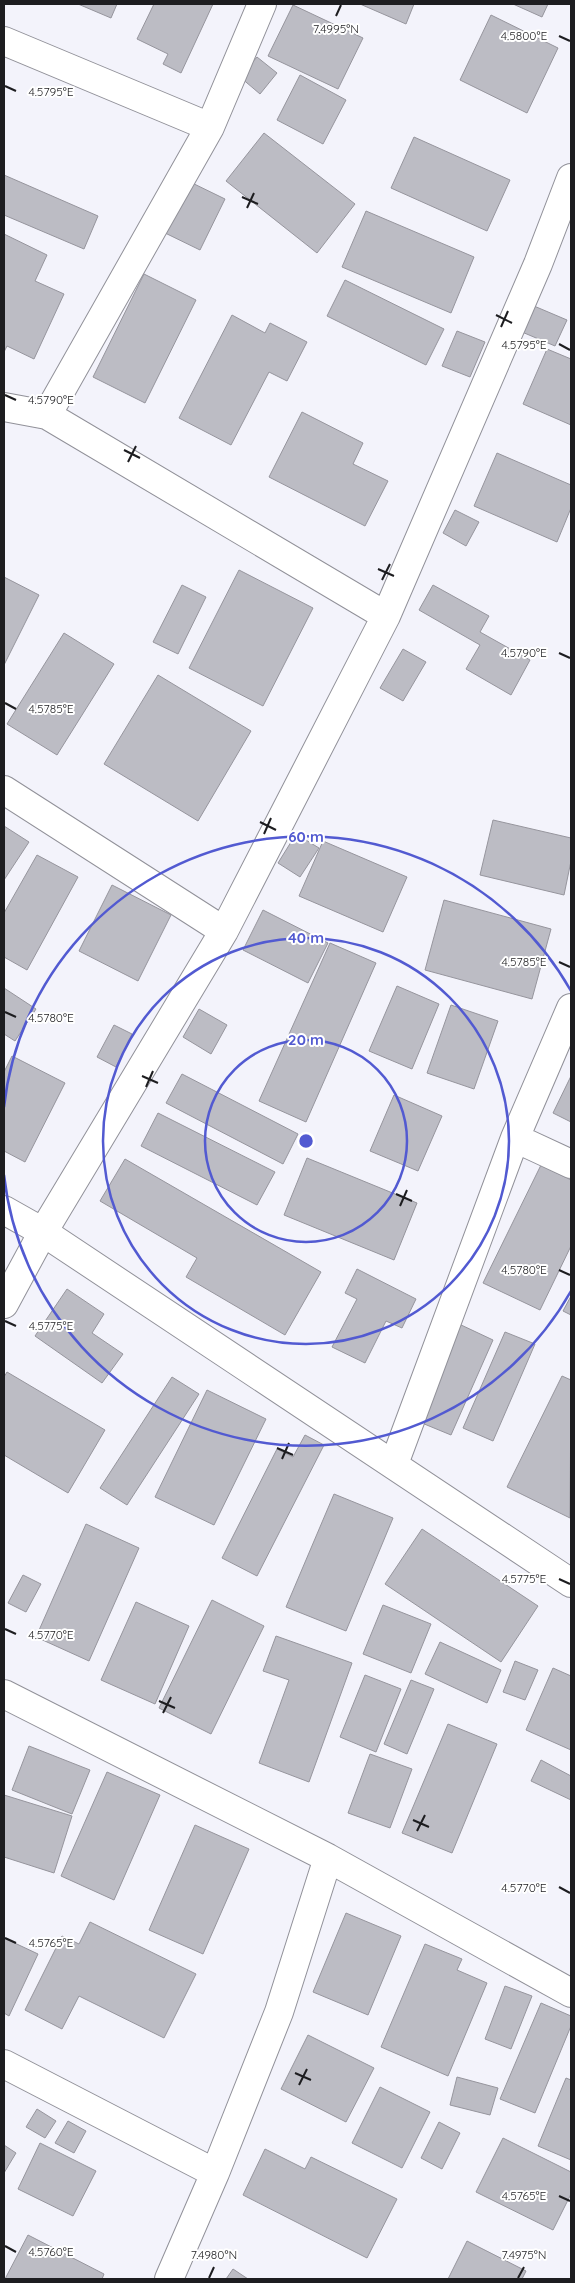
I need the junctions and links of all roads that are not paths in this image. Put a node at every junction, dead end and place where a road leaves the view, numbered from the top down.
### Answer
1 (262, 4) edge
2 (4, 41) edge
3 (210, 127) junction
4 (571, 178) edge
5 (4, 406) edge
6 (47, 415) junction
7 (386, 616) junction
8 (4, 790) edge
9 (224, 931) junction
10 (571, 1008) edge
11 (515, 1138) junction
12 (571, 1164) edge
13 (4, 1210) edge
14 (43, 1232) junction
15 (4, 1304) edge
16 (394, 1464) junction
17 (571, 1584) edge
18 (4, 1694) edge
19 (328, 1858) junction
20 (571, 1993) edge
21 (4, 2064) edge
22 (215, 2173) junction
23 (169, 2279) edge

1 - 3 street
2 - 3 street
3 - 6 street
4 - 7 street
5 - 6 street
6 - 7 street
7 - 9 street
8 - 9 street
9 - 14 street
10 - 11 street
11 - 12 street
11 - 16 street
13 - 14 street
14 - 15 street
14 - 16 street
16 - 17 street
18 - 19 street
19 - 20 street
19 - 22 street
21 - 22 street
22 - 23 street

